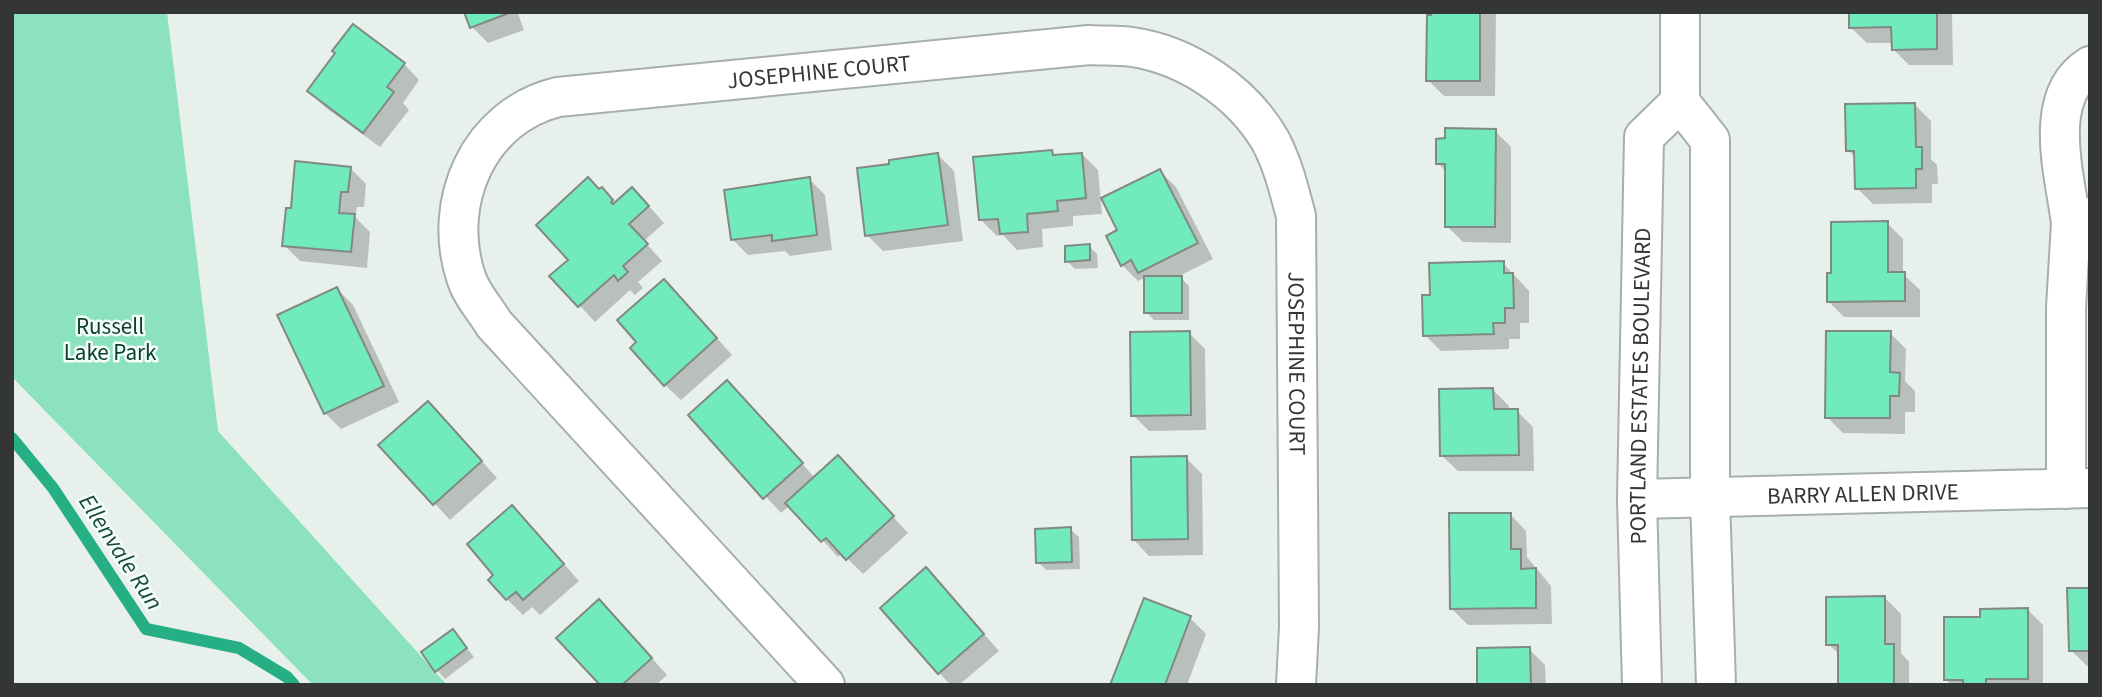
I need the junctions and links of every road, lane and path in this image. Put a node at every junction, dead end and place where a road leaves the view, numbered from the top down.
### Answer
1 (1680, 12) edge
2 (2090, 66) edge
3 (1680, 102) junction
4 (2080, 220) edge
5 (2078, 489) edge
6 (1710, 497) junction
7 (1637, 499) junction
8 (825, 685) edge
9 (1296, 685) edge
10 (1642, 685) edge
11 (1716, 685) edge

1 - 3 street
2 - 4 street
3 - 6 street
3 - 7 street, PORTLAND ESTATES BOULEVARD
4 - 5 street
5 - 6 street, BARRY ALLEN DRIVE
6 - 7 street, BARRY ALLEN DRIVE
6 - 11 street
7 - 10 street, PORTLAND ESTATES BOULEVARD
8 - 9 street, JOSEPHINE COURT

